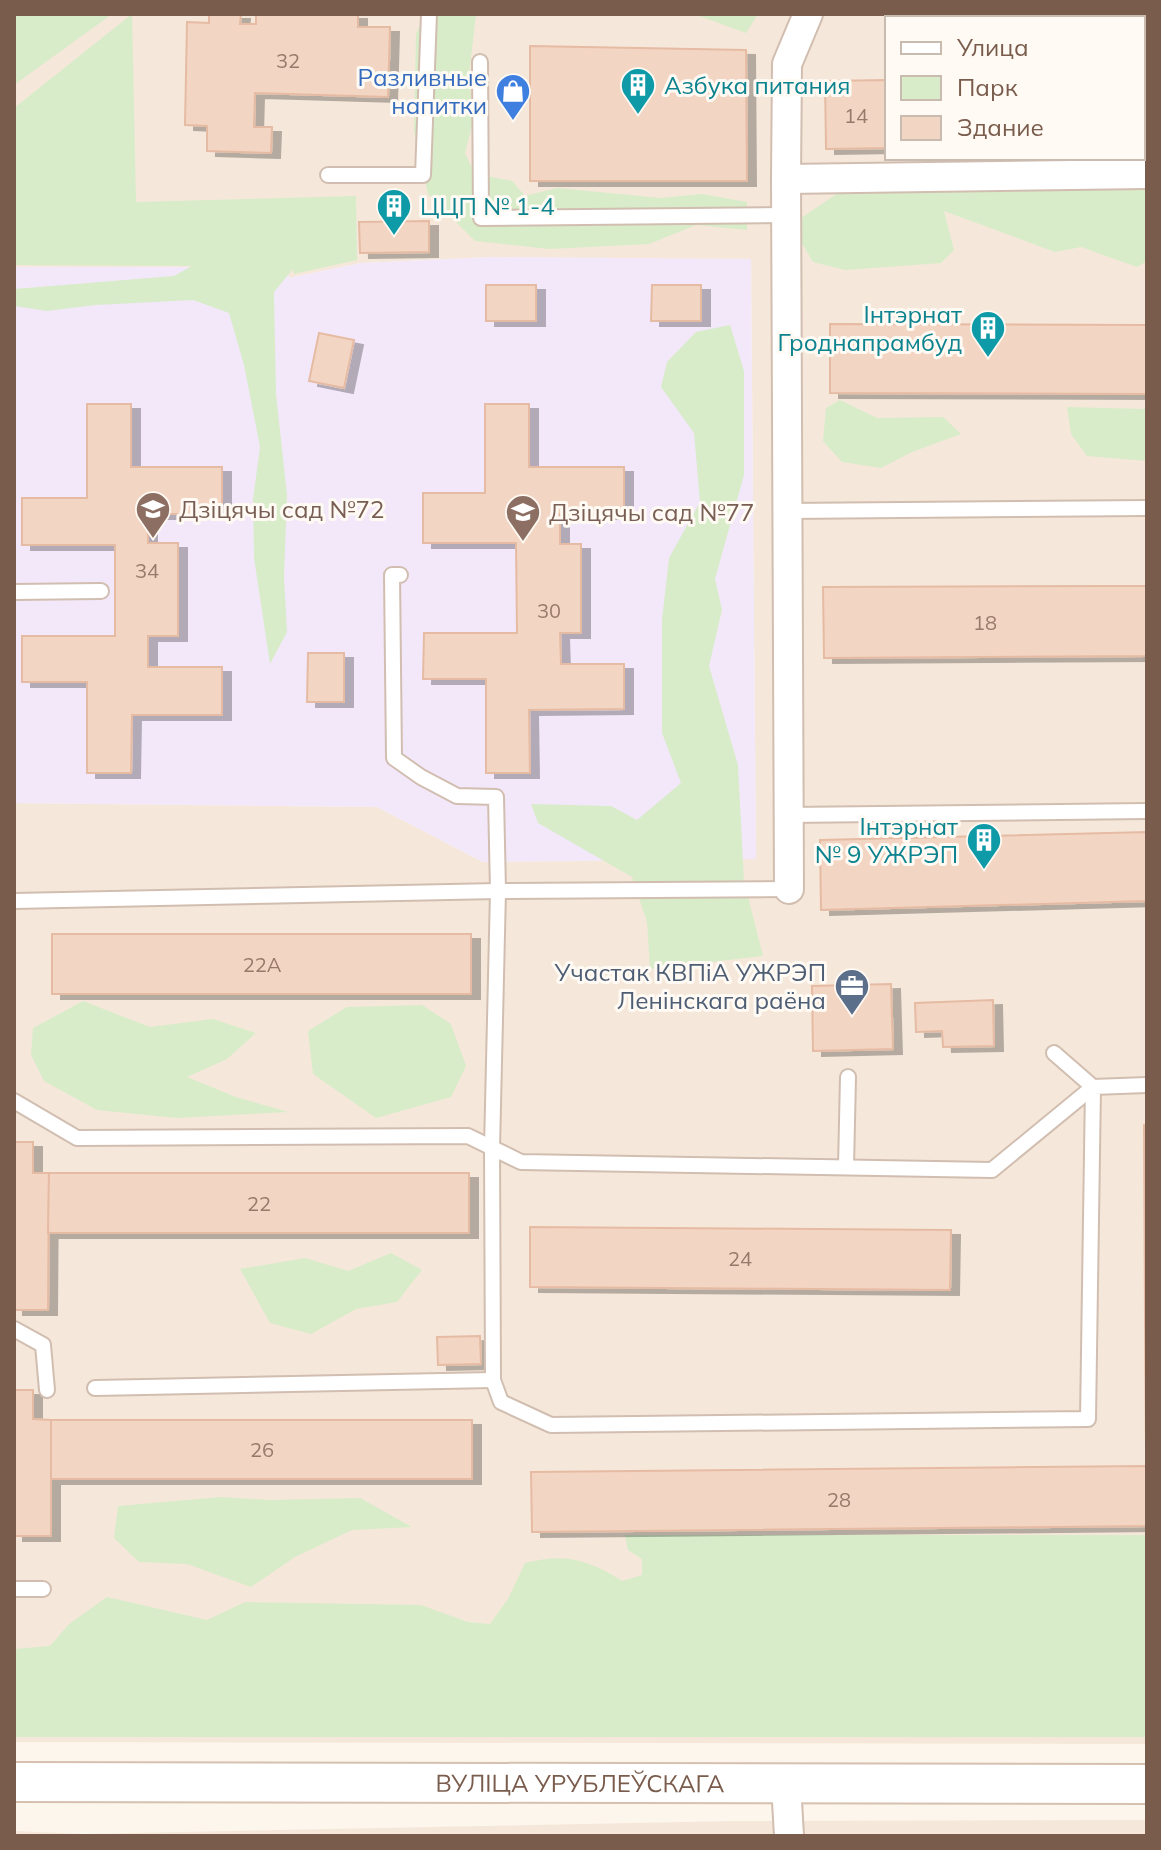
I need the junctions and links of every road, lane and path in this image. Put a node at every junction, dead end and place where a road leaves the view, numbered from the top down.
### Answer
1 (429, 14) edge
2 (808, 14) edge
3 (480, 62) dead end
4 (1147, 174) edge
5 (328, 175) dead end
6 (786, 179) junction
7 (786, 215) junction
8 (1147, 508) edge
9 (787, 511) junction
10 (400, 575) dead end
11 (101, 591) dead end
12 (14, 592) edge
13 (1147, 811) edge
14 (788, 815) junction
15 (789, 889) joint
16 (498, 891) junction
17 (14, 901) edge
18 (1054, 1053) dead end
19 (848, 1077) dead end
20 (1147, 1085) edge
21 (1093, 1087) junction
22 (14, 1101) edge
23 (492, 1148) junction
24 (846, 1167) junction
25 (14, 1329) edge
26 (493, 1380) junction
27 (95, 1388) dead end
28 (47, 1390) dead end
29 (14, 1589) edge
30 (43, 1589) dead end
31 (14, 1782) edge
32 (786, 1784) junction
33 (1147, 1784) edge
34 (789, 1836) edge

1 - 5 lane
2 - 6 street
3 - 7 lane
4 - 6 street
6 - 7 street
7 - 9 street
8 - 9 lane
9 - 14 street
10 - 16 lane
11 - 12 lane
13 - 14 lane
14 - 15 street
15 - 16 lane
16 - 17 lane
16 - 23 lane
18 - 21 lane
19 - 24 lane
20 - 21 lane
21 - 24 lane
21 - 26 lane
22 - 23 lane
23 - 24 lane
23 - 26 lane
25 - 28 lane
26 - 27 lane
29 - 30 lane
31 - 32 street, ВУЛІЦА УРУБЛЕЎСКАГА
32 - 33 street, ВУЛІЦА УРУБЛЕЎСКАГА
32 - 34 street

